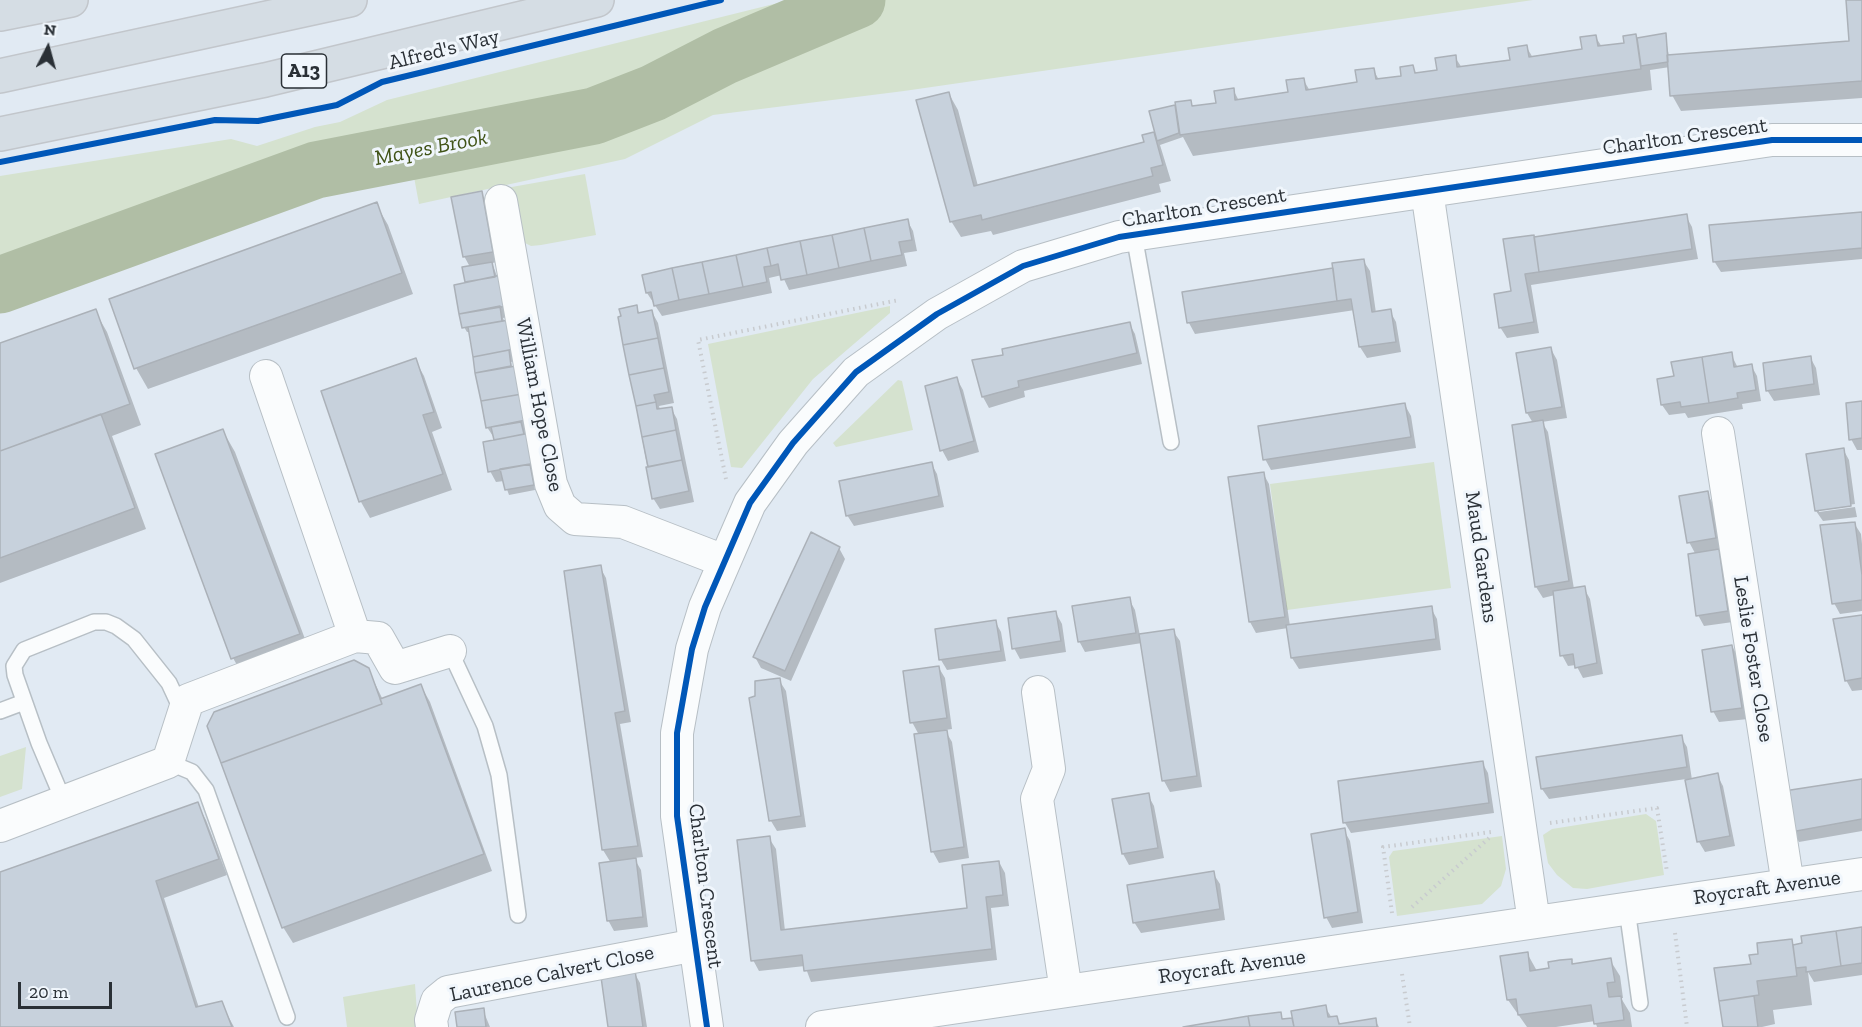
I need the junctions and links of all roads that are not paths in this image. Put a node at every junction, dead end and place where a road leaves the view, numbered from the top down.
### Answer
1 (71, 0) edge
2 (350, 0) edge
3 (597, 0) edge
4 (0, 14) edge
5 (0, 76) edge
6 (0, 134) edge
7 (1862, 140) edge
8 (1427, 191) junction
9 (501, 201) dead end
10 (1134, 235) junction
11 (266, 376) dead end
12 (1718, 433) dead end
13 (1171, 442) dead end
14 (724, 561) junction
15 (356, 636) junction
16 (450, 651) joint
17 (1038, 692) dead end
18 (24, 702) junction
19 (0, 711) edge
20 (183, 716) junction
21 (168, 762) junction
22 (64, 802) junction
23 (0, 826) edge
24 (1862, 874) edge
25 (1788, 885) junction
26 (1627, 909) junction
27 (518, 915) dead end
28 (1534, 922) junction
29 (696, 945) junction
30 (1066, 991) junction
31 (1640, 1003) dead end
32 (287, 1017) dead end
33 (432, 1027) edge
34 (707, 1027) edge
35 (822, 1027) edge

1 - 4 highway
2 - 5 highway
3 - 6 highway, A13
7 - 8 street, Charlton Crescent
8 - 10 street, Charlton Crescent
8 - 28 street, Maud Gardens
9 - 14 street, William Hope Close
10 - 13 lane
10 - 14 street, Charlton Crescent
11 - 15 street
12 - 25 street, Leslie Foster Close
14 - 29 street, Charlton Crescent
15 - 16 street
15 - 20 street
16 - 27 lane
17 - 30 street
18 - 19 lane
18 - 20 lane
18 - 22 lane
20 - 21 street
21 - 22 street
21 - 32 lane
22 - 23 street
24 - 25 street, Roycraft Avenue
25 - 26 street, Roycraft Avenue
26 - 28 street, Roycraft Avenue
26 - 31 lane
28 - 30 street, Roycraft Avenue
29 - 33 street, Laurence Calvert Close
29 - 34 street, Charlton Crescent
30 - 35 street, Roycraft Avenue

